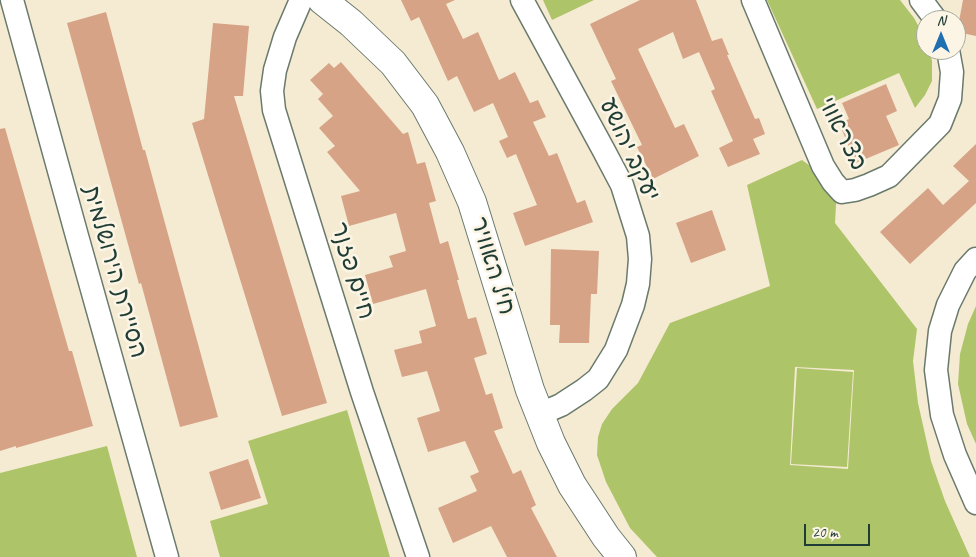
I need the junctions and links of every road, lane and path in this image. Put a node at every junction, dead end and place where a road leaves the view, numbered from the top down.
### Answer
1 (12, 0) edge
2 (301, 0) edge
3 (322, 0) edge
4 (522, 0) edge
5 (753, 0) edge
6 (950, 60) edge
7 (976, 259) edge
8 (540, 414) junction
9 (976, 503) edge
10 (167, 557) edge
11 (418, 557) edge
12 (622, 557) edge

1 - 10 street, הסיירת הירושלמית
2 - 11 street, חיים פזנר
3 - 8 street, חיל האוויר
4 - 8 street, יעקב יהושע
5 - 6 street, בצראווי
7 - 9 street
8 - 12 street, חיל האוויר

